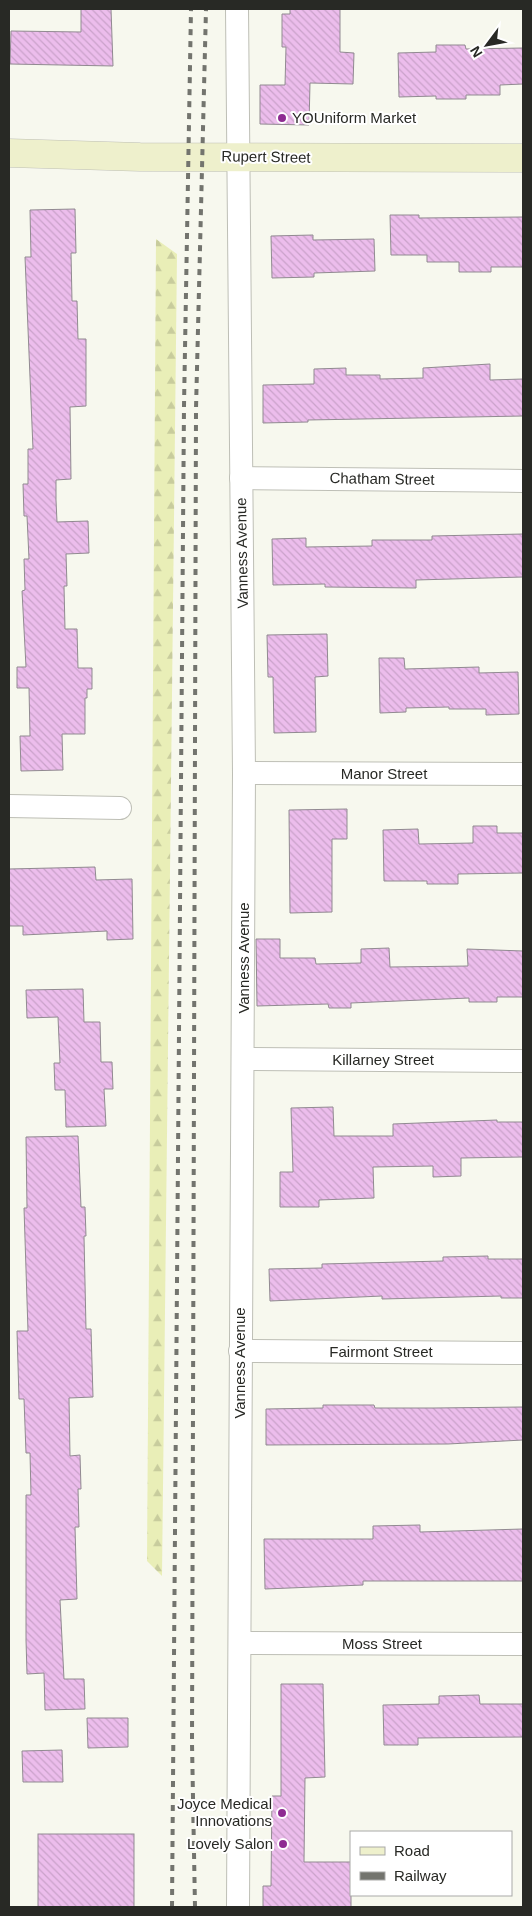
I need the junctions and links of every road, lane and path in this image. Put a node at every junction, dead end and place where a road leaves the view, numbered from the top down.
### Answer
1 (237, 9) edge
2 (9, 153) edge
3 (238, 156) junction
4 (523, 158) edge
5 (241, 478) junction
6 (523, 481) edge
7 (244, 773) junction
8 (523, 774) edge
9 (9, 806) edge
10 (120, 808) dead end
11 (243, 1060) junction
12 (523, 1060) edge
13 (240, 1351) junction
14 (523, 1352) edge
15 (240, 1643) junction
16 (523, 1644) edge
17 (238, 1907) edge

1 - 3 street, Vanness Avenue
2 - 3 street, Rupert Street
3 - 4 street, Rupert Street
3 - 5 street, Vanness Avenue
5 - 6 street, Chatham Street
5 - 7 street, Vanness Avenue
7 - 8 street, Manor Street
7 - 11 street, Vanness Avenue
9 - 10 street
11 - 12 street, Killarney Street
11 - 13 street, Vanness Avenue
13 - 14 street, Fairmont Street
13 - 15 street, Vanness Avenue
15 - 16 street, Moss Street
15 - 17 street, Vanness Avenue

